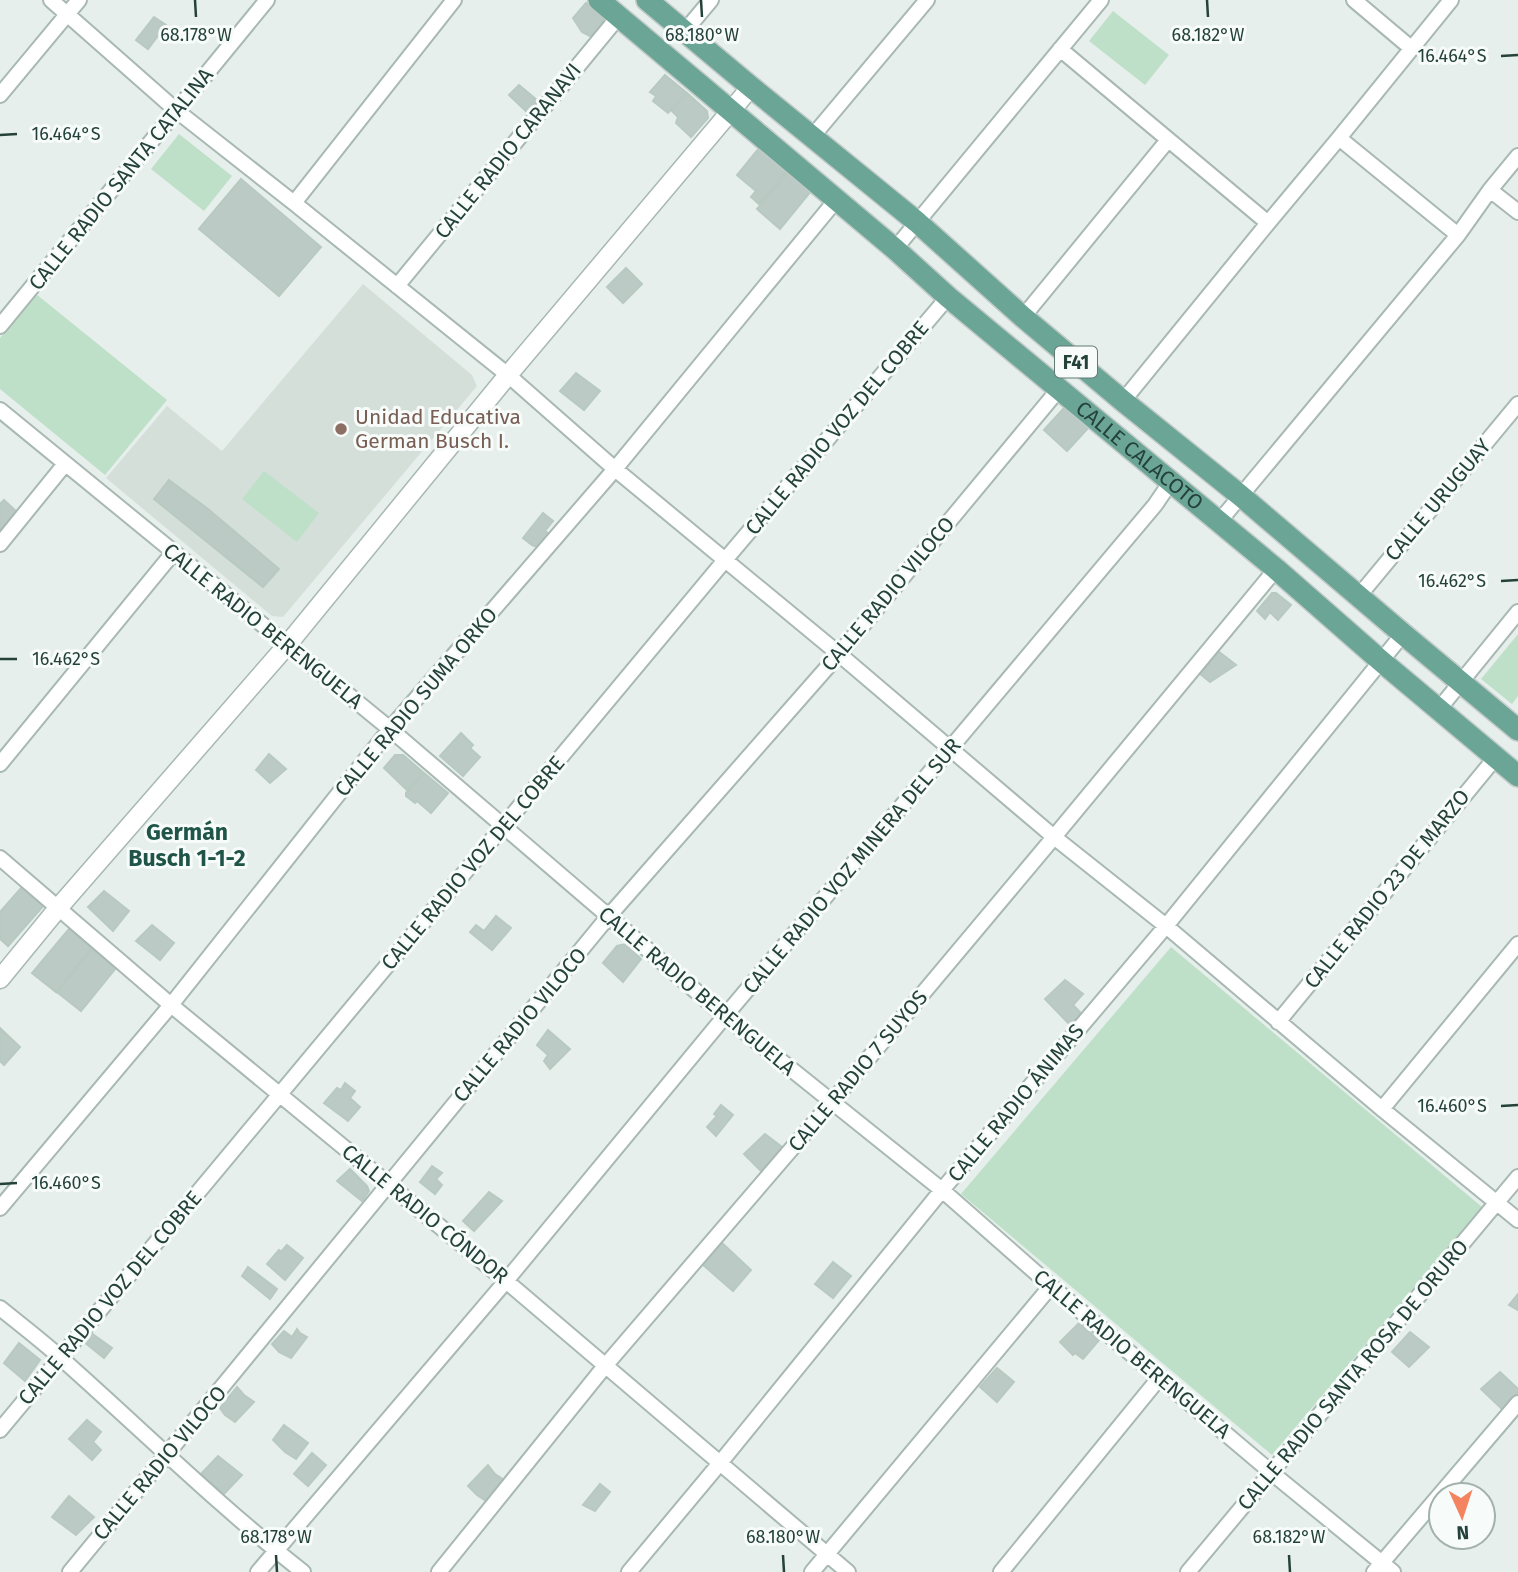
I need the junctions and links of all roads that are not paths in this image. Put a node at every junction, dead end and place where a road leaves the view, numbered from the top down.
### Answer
1 (51, 0) edge
2 (79, 0) edge
3 (267, 0) edge
4 (454, 0) edge
5 (599, 0) edge
6 (647, 0) edge
7 (711, 0) edge
8 (926, 0) edge
9 (1101, 0) edge
10 (1354, 0) edge
11 (1451, 0) edge
12 (67, 14) junction
13 (619, 16) junction
14 (685, 32) junction
15 (1060, 48) junction
16 (1411, 48) junction
17 (751, 87) junction
18 (0, 94) edge
19 (730, 110) junction
20 (177, 111) junction
21 (812, 137) junction
22 (1339, 138) junction
23 (1168, 140) junction
24 (1518, 156) edge
25 (1490, 190) junction
26 (836, 200) junction
27 (294, 203) junction
28 (1518, 212) edge
29 (917, 222) junction
30 (1268, 223) junction
31 (1458, 235) junction
32 (895, 249) junction
33 (397, 286) junction
34 (948, 297) junction
35 (1023, 317) junction
36 (0, 326) edge
37 (508, 376) junction
38 (1059, 389) junction
39 (1123, 401) junction
40 (1518, 404) edge
41 (0, 410) edge
42 (65, 464) junction
43 (615, 469) junction
44 (1170, 483) junction
45 (1241, 496) junction
46 (1218, 523) junction
47 (0, 544) edge
48 (173, 553) junction
49 (725, 560) junction
50 (1276, 569) junction
51 (1358, 597) junction
52 (1518, 612) edge
53 (1403, 635) junction
54 (288, 644) junction
55 (839, 654) junction
56 (1381, 661) junction
57 (1461, 682) junction
58 (1439, 709) junction
59 (390, 729) junction
60 (1518, 730) edge
61 (949, 748) junction
62 (1496, 757) junction
63 (0, 764) edge
64 (1518, 776) edge
65 (503, 828) junction
66 (1054, 837) junction
67 (0, 858) edge
68 (59, 907) junction
69 (608, 918) junction
70 (1166, 926) junction
71 (1518, 944) edge
72 (0, 979) edge
73 (170, 1005) junction
74 (725, 1016) junction
75 (1278, 1022) junction
76 (279, 1094) junction
77 (831, 1103) junction
78 (1382, 1109) junction
79 (1518, 1177) edge
80 (388, 1184) junction
81 (942, 1190) junction
82 (1497, 1202) junction
83 (0, 1208) edge
84 (1518, 1220) edge
85 (506, 1281) junction
86 (1051, 1286) junction
87 (0, 1308) edge
88 (60, 1358) junction
89 (605, 1366) junction
90 (1160, 1377) junction
91 (1518, 1403) edge
92 (0, 1430) edge
93 (167, 1455) junction
94 (720, 1463) junction
95 (1272, 1473) junction
96 (276, 1551) junction
97 (827, 1554) junction
98 (1383, 1569) edge
99 (70, 1572) edge
100 (258, 1572) edge
101 (303, 1572) edge
102 (439, 1572) edge
103 (629, 1572) edge
104 (812, 1572) edge
105 (848, 1572) edge
106 (1002, 1572) edge
107 (1188, 1572) edge

1 - 12 street
2 - 12 street
3 - 20 street, CALLE RADIO SANTA CATALINA
4 - 27 street
5 - 13 main road, CALLE CALACOTO / F41
6 - 14 main road, CALLE CALACOTO / F41
7 - 14 street
8 - 21 street
9 - 15 street
10 - 16 street
11 - 16 street
12 - 18 street
12 - 20 street
13 - 19 main road, CALLE CALACOTO / F41
13 - 33 street, CALLE RADIO CARANAVI
14 - 17 main road, CALLE CALACOTO / F41
15 - 23 street
15 - 29 street
16 - 22 street
17 - 19 street
17 - 21 main road, CALLE CALACOTO / F41
19 - 26 main road, CALLE CALACOTO / F41
19 - 37 street
20 - 27 street
20 - 36 street, CALLE RADIO SANTA CATALINA
21 - 29 main road, CALLE CALACOTO / F41
22 - 30 street
22 - 31 street
23 - 30 street
23 - 35 street
24 - 25 street
25 - 28 street
25 - 31 street
26 - 32 main road, CALLE CALACOTO / F41
26 - 43 street, CALLE RADIO SUMA ORKO
27 - 33 street
29 - 32 street
29 - 35 main road, CALLE CALACOTO / F41
30 - 39 street
31 - 45 street
32 - 34 main road, CALLE CALACOTO / F41
33 - 37 street
34 - 38 main road, CALLE CALACOTO / F41
34 - 49 street, CALLE RADIO VOZ DEL COBRE
35 - 39 main road, CALLE CALACOTO / F41
37 - 43 street
37 - 54 street
38 - 44 main road, CALLE CALACOTO / F41
38 - 55 street, CALLE RADIO VILOCO
39 - 45 main road, CALLE CALACOTO / F41
40 - 51 street, CALLE URUGUAY
41 - 42 street, CALLE RADIO BERENGUELA
42 - 47 street
42 - 48 street, CALLE RADIO BERENGUELA
43 - 49 street
43 - 59 street, CALLE RADIO SUMA ORKO
44 - 46 main road, CALLE CALACOTO / F41
44 - 61 street, CALLE RADIO VOZ MINERA DEL SUR
45 - 46 street
45 - 51 main road, CALLE CALACOTO / F41
46 - 50 main road, CALLE CALACOTO / F41
48 - 54 street, CALLE RADIO BERENGUELA
48 - 63 street
49 - 55 street
49 - 65 street, CALLE RADIO VOZ DEL COBRE
50 - 56 main road, CALLE CALACOTO / F41
50 - 66 street, CALLE RADIO 7 SUYOS
51 - 53 main road, CALLE CALACOTO / F41
52 - 57 street
53 - 56 street, CALLE RADIO ÁNIMAS
53 - 57 main road, CALLE CALACOTO / F41
54 - 59 street, CALLE RADIO BERENGUELA
54 - 68 street
55 - 61 street
55 - 69 street, CALLE RADIO VILOCO
56 - 58 main road, CALLE CALACOTO / F41
56 - 70 street, CALLE RADIO ÁNIMAS
57 - 58 street
57 - 60 main road, CALLE CALACOTO / F41
58 - 62 main road, CALLE CALACOTO / F41
59 - 65 street, CALLE RADIO BERENGUELA
59 - 73 street, CALLE RADIO SUMA ORKO
61 - 66 street
61 - 74 street, CALLE RADIO VOZ MINERA DEL SUR
62 - 64 main road, CALLE CALACOTO / F41
62 - 75 street, CALLE RADIO 23 DE MARZO
65 - 69 street, CALLE RADIO BERENGUELA
65 - 76 street, CALLE RADIO VOZ DEL COBRE
66 - 70 street
66 - 77 street, CALLE RADIO 7 SUYOS
67 - 68 street, CALLE RADIO CÓNDOR
68 - 72 street
68 - 73 street, CALLE RADIO CÓNDOR
69 - 74 street, CALLE RADIO BERENGUELA
69 - 80 street, CALLE RADIO VILOCO
70 - 75 street
70 - 81 street, CALLE RADIO ÁNIMAS
71 - 78 street
73 - 76 street, CALLE RADIO CÓNDOR
73 - 83 street, CALLE RADIO SUMA ORKO
74 - 77 street, CALLE RADIO BERENGUELA
74 - 85 street, CALLE RADIO VOZ MINERA DEL SUR
75 - 78 street
76 - 80 street, CALLE RADIO CÓNDOR
76 - 88 street, CALLE RADIO VOZ DEL COBRE
77 - 81 street, CALLE RADIO BERENGUELA
77 - 89 street, CALLE RADIO 7 SUYOS
78 - 82 street
79 - 82 street, CALLE RADIO SANTA ROSA DE ORURO
80 - 85 street, CALLE RADIO CÓNDOR
80 - 93 street, CALLE RADIO VILOCO
81 - 86 street, CALLE RADIO BERENGUELA
81 - 94 street, CALLE RADIO ÁNIMAS
82 - 84 street
82 - 95 street, CALLE RADIO SANTA ROSA DE ORURO
85 - 89 street, CALLE RADIO CÓNDOR
85 - 96 street, CALLE RADIO VOZ MINERA DEL SUR
86 - 90 street, CALLE RADIO BERENGUELA
86 - 97 street
87 - 88 street
88 - 92 street, CALLE RADIO VOZ DEL COBRE
88 - 93 street
89 - 94 street, CALLE RADIO CÓNDOR
89 - 102 street, CALLE RADIO 7 SUYOS
90 - 95 street, CALLE RADIO BERENGUELA
90 - 106 street
91 - 98 street
93 - 96 street
93 - 99 street, CALLE RADIO VILOCO
94 - 97 street, CALLE RADIO CÓNDOR
94 - 103 street, CALLE RADIO ÁNIMAS
95 - 98 street, CALLE RADIO BERENGUELA
95 - 107 street, CALLE RADIO SANTA ROSA DE ORURO
96 - 100 street, CALLE RADIO VOZ MINERA DEL SUR
96 - 101 street
97 - 104 street
97 - 105 street, CALLE RADIO CÓNDOR

